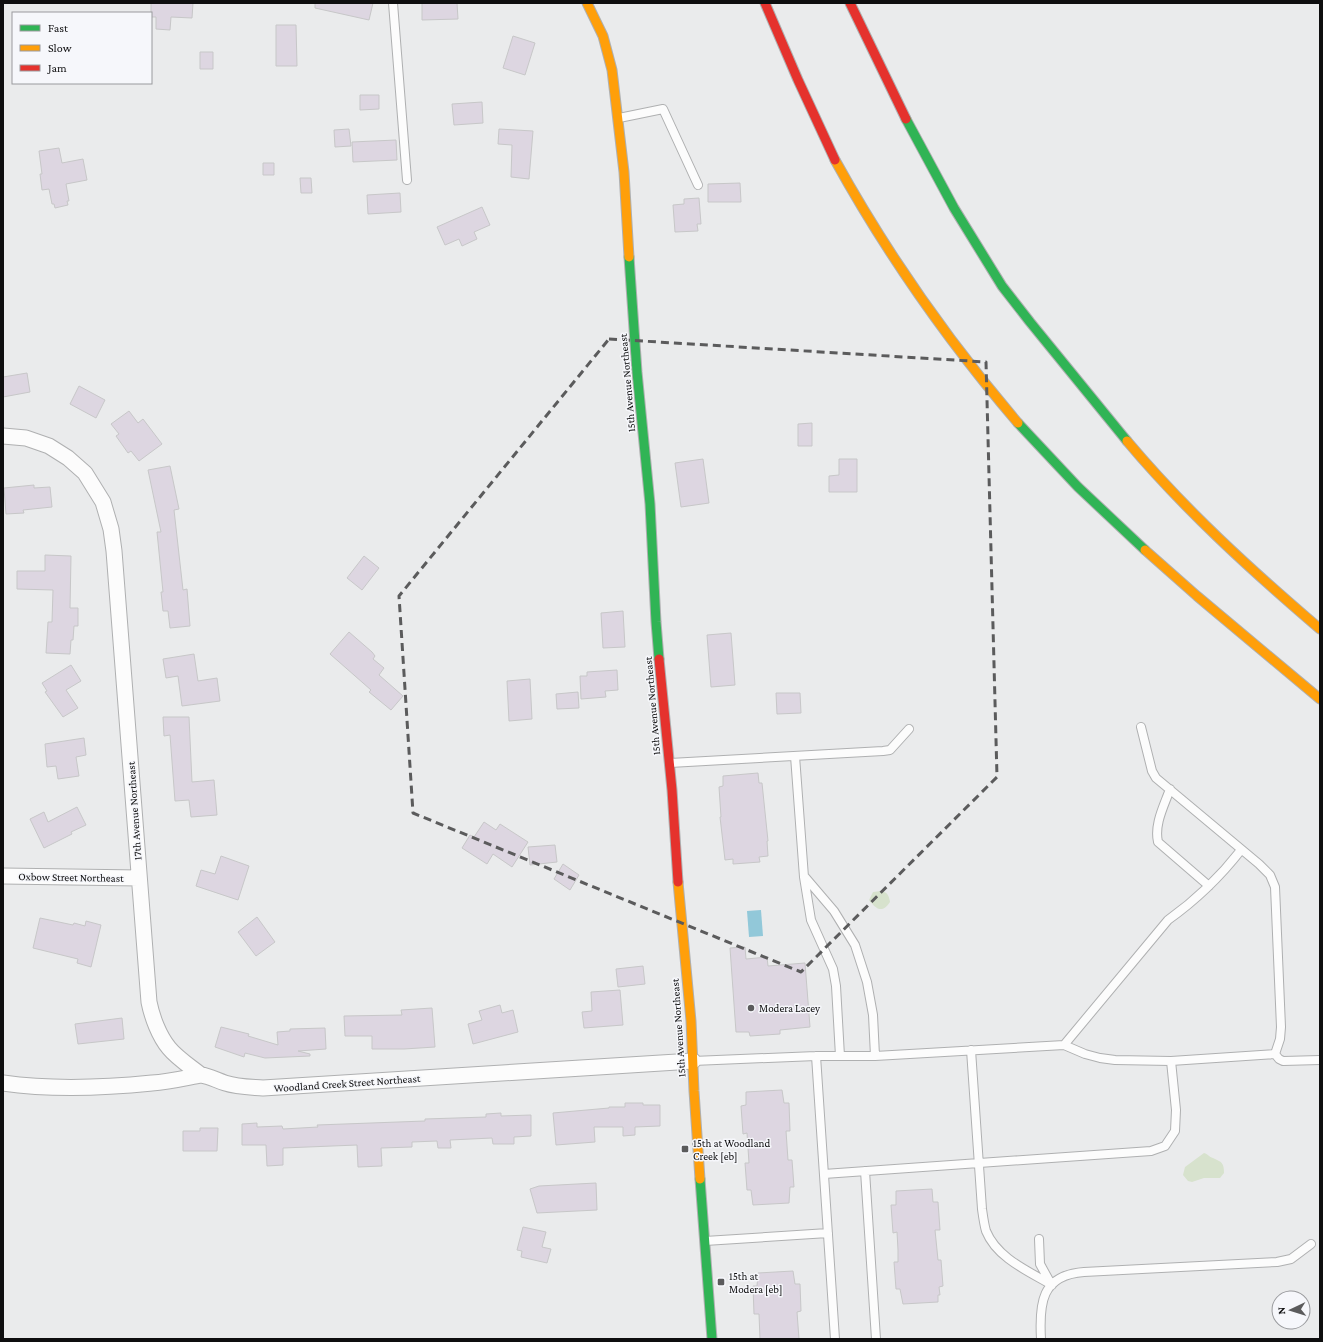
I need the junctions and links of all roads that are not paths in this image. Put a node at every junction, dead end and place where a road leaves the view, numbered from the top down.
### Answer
1 (393, 3) edge
2 (587, 3) edge
3 (765, 3) edge
4 (850, 3) edge
5 (618, 119) junction
6 (407, 180) dead end
7 (698, 185) dead end
8 (3, 436) edge
9 (1320, 629) edge
10 (1320, 699) edge
11 (1141, 727) dead end
12 (909, 730) dead end
13 (796, 756) junction
14 (669, 764) junction
15 (1170, 789) junction
16 (1242, 850) junction
17 (3, 876) edge
18 (804, 877) junction
19 (139, 878) junction
20 (1209, 886) junction
21 (1064, 1045) junction
22 (971, 1050) junction
23 (1275, 1054) junction
24 (816, 1056) junction
25 (840, 1056) junction
26 (875, 1056) junction
27 (1320, 1060) edge
28 (693, 1061) junction
29 (1171, 1061) junction
30 (201, 1075) junction
31 (3, 1083) edge
32 (979, 1164) junction
33 (865, 1171) junction
34 (824, 1174) junction
35 (828, 1233) junction
36 (1039, 1239) dead end
37 (705, 1241) junction
38 (1311, 1244) dead end
39 (1052, 1285) junction
40 (712, 1339) edge
41 (835, 1339) edge
42 (876, 1339) edge
43 (1041, 1339) edge

1 - 6 lane
2 - 5 main road, 15th Avenue Northeast
3 - 10 main road
4 - 9 main road
5 - 7 lane
5 - 14 main road, 15th Avenue Northeast
8 - 19 street, 17th Avenue Northeast
11 - 15 lane
12 - 13 lane
13 - 14 lane
13 - 18 lane
14 - 28 main road, 15th Avenue Northeast
15 - 16 lane
15 - 20 lane
16 - 20 lane
16 - 23 lane
17 - 19 street, Oxbow Street Northeast
18 - 25 lane
18 - 26 lane
19 - 30 street, 17th Avenue Northeast
20 - 21 lane
21 - 22 lane
21 - 29 lane
22 - 26 lane
22 - 32 lane
23 - 27 lane
23 - 29 lane
24 - 25 lane
24 - 28 lane
24 - 34 lane
25 - 26 lane
28 - 30 street, Woodland Creek Street Northeast
28 - 37 main road, 15th Avenue Northeast
29 - 32 lane
30 - 31 street, Woodland Creek Street Northeast
32 - 33 lane
32 - 39 lane
33 - 34 lane
33 - 42 lane
34 - 35 lane
35 - 37 lane
35 - 41 lane
36 - 39 lane
37 - 40 main road, 15th Avenue Northeast
38 - 39 lane
39 - 43 lane

